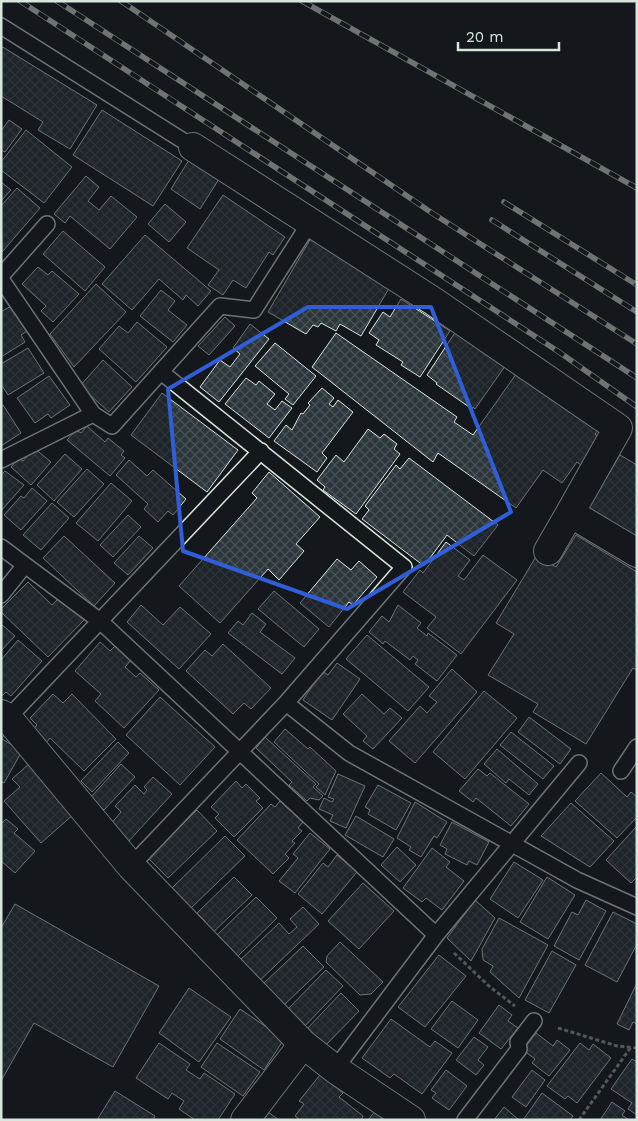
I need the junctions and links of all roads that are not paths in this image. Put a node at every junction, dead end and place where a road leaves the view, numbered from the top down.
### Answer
1 (1, 26) edge
2 (193, 147) joint
3 (311, 222) junction
4 (47, 224) dead end
5 (1, 278) edge
6 (161, 372) junction
7 (93, 414) junction
8 (261, 450) junction
9 (1, 460) edge
10 (570, 513) junction
11 (1, 547) edge
12 (548, 551) dead end
13 (637, 553) edge
14 (25, 565) junction
15 (1, 595) edge
16 (100, 621) junction
17 (286, 703) junction
18 (5, 716) edge
19 (637, 747) edge
20 (240, 750) junction
21 (578, 763) dead end
22 (621, 771) dead end
23 (512, 842) junction
24 (131, 866) junction
25 (637, 906) edge
26 (436, 935) junction
27 (534, 1021) dead end
28 (303, 1044) junction
29 (335, 1069) junction
30 (245, 1120) edge
31 (410, 1120) edge
32 (465, 1120) edge

1 - 2 lane
2 - 3 street
3 - 6 lane
3 - 10 street
4 - 5 lane
5 - 7 lane
6 - 7 lane
6 - 8 lane
7 - 9 lane
8 - 16 lane
8 - 17 lane
10 - 12 street
10 - 13 street
11 - 14 lane
14 - 15 lane
14 - 16 lane
16 - 18 lane
16 - 20 lane
17 - 20 lane
17 - 23 lane
18 - 24 street
19 - 22 lane
20 - 24 lane
20 - 26 lane
21 - 23 lane
23 - 25 lane
23 - 26 lane
24 - 28 street
26 - 29 lane
27 - 32 lane
28 - 29 street
28 - 30 street
29 - 31 street

